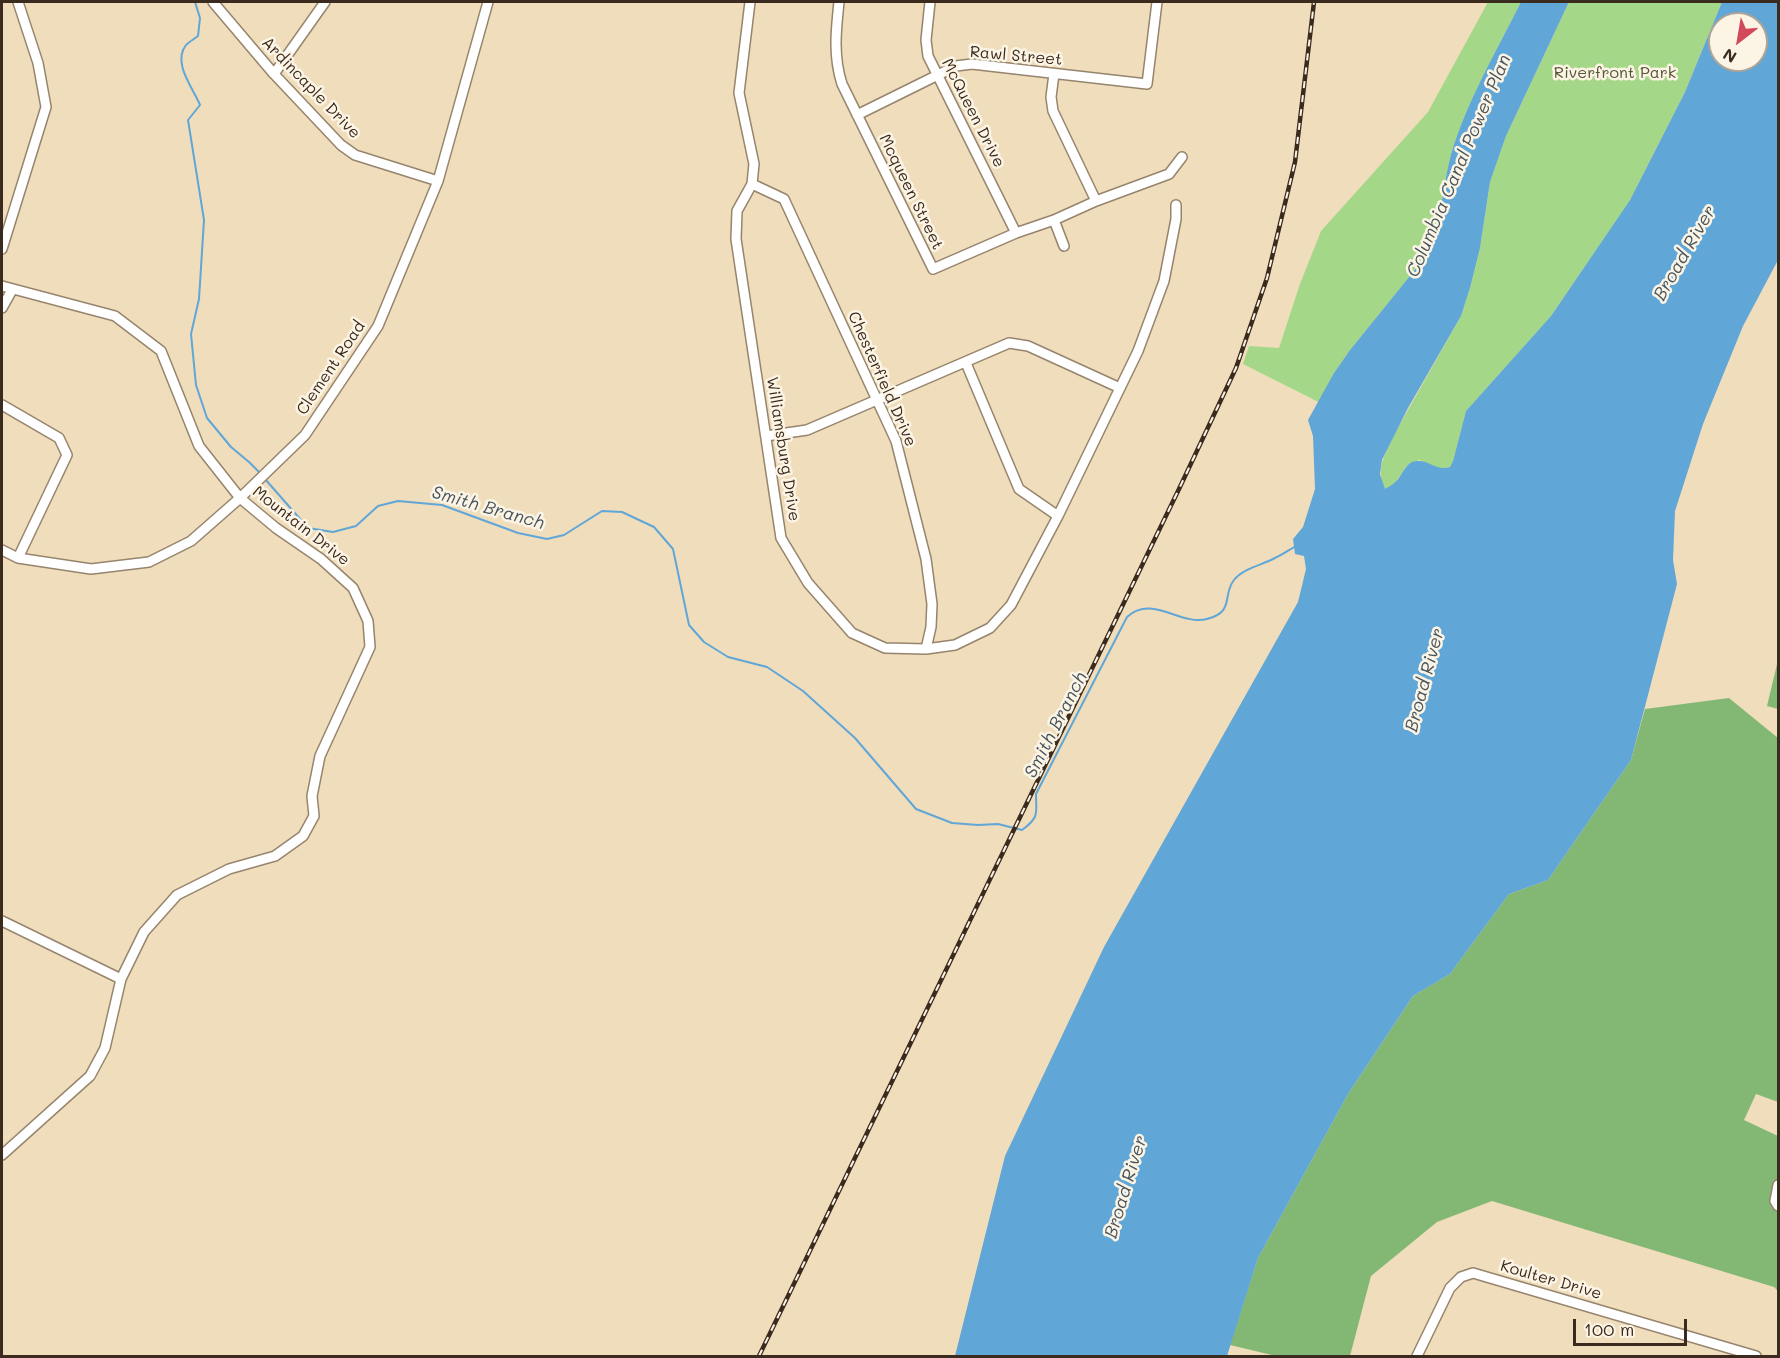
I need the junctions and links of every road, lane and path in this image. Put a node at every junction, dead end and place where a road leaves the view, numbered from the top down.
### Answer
1 (18, 2) edge
2 (213, 2) edge
3 (325, 2) edge
4 (488, 2) edge
5 (750, 2) edge
6 (839, 2) edge
7 (930, 2) edge
8 (1151, 2) edge
9 (1157, 2) edge
10 (1054, 74) junction
11 (274, 75) junction
12 (938, 76) junction
13 (857, 115) junction
14 (1182, 158) dead end
15 (438, 181) junction
16 (752, 184) junction
17 (1096, 201) junction
18 (1176, 205) dead end
19 (1053, 220) junction
20 (1016, 233) junction
21 (1064, 246) dead end
22 (2, 249) edge
23 (2, 286) edge
24 (12, 290) junction
25 (2, 308) edge
26 (966, 363) junction
27 (1120, 388) junction
28 (878, 400) junction
29 (2, 405) edge
30 (766, 436) junction
31 (240, 498) junction
32 (1058, 516) junction
33 (2, 550) edge
34 (18, 558) junction
35 (926, 650) junction
36 (2, 921) edge
37 (121, 979) junction
38 (2, 1155) edge
39 (1779, 1185) edge
40 (1779, 1206) edge
41 (1417, 1356) edge
42 (1756, 1356) edge

1 - 22 street
2 - 11 street, Ardincaple Drive
3 - 11 street
4 - 15 street, Clement Road
5 - 16 street, Williamsburg Drive
6 - 13 street, Mcqueen Street
7 - 12 street, McQueen Drive
8 - 9 street
9 - 10 street, Rawl Street
10 - 12 street, Rawl Street
10 - 17 street
11 - 15 street, Ardincaple Drive
12 - 13 street, Rawl Street
12 - 20 street, McQueen Drive
13 - 20 street, Mcqueen Street
14 - 17 street, Mcqueen Street
15 - 31 street, Clement Road
16 - 28 street, Chesterfield Drive
16 - 30 street, Williamsburg Drive
17 - 19 street, Mcqueen Street
18 - 27 street, Williamsburg Drive
19 - 20 street, Mcqueen Street
19 - 21 street
23 - 24 street
24 - 25 street
24 - 31 street, Mountain Drive
26 - 27 street
26 - 28 street
26 - 32 street
27 - 32 street, Williamsburg Drive
28 - 30 street
28 - 35 street, Chesterfield Drive
29 - 34 street
30 - 35 street, Williamsburg Drive
31 - 34 street, Clement Road
31 - 37 street, Mountain Drive
32 - 35 street, Williamsburg Drive
33 - 34 street, Clement Road
36 - 37 street
37 - 38 street, Mountain Drive
39 - 40 street
41 - 42 street, Koulter Drive

